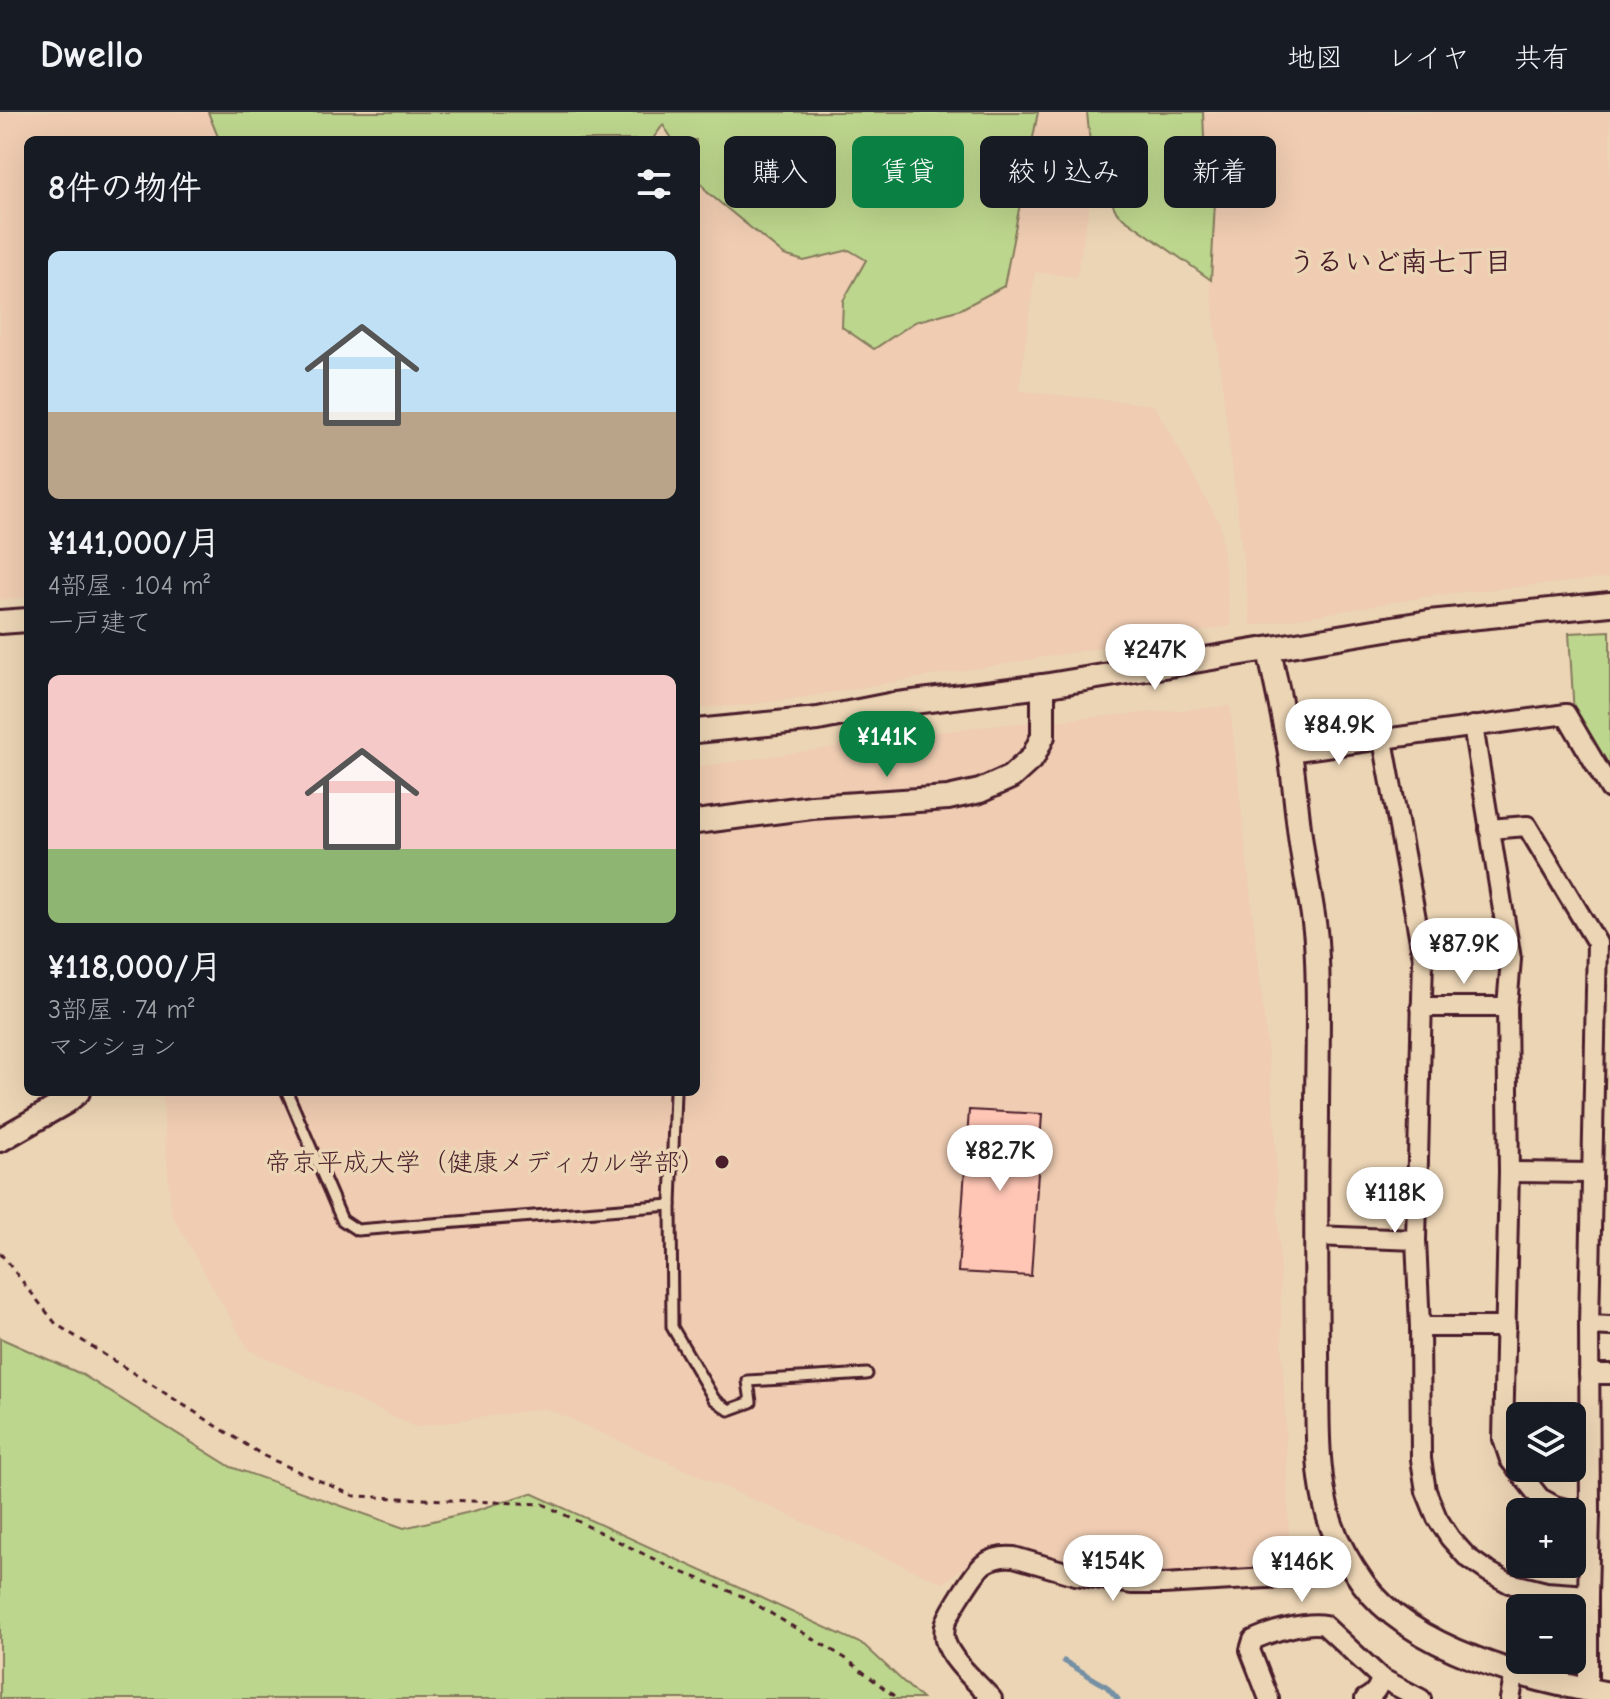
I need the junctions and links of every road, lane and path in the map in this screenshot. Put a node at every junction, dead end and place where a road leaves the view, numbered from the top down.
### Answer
1 (1610, 604) edge
2 (24, 620) edge
3 (0, 622) edge
4 (1269, 650) junction
5 (1043, 686) junction
6 (1473, 726) junction
7 (700, 731) edge
8 (1383, 740) junction
9 (1289, 752) junction
10 (1610, 789) edge
11 (700, 821) edge
12 (1489, 829) junction
13 (1421, 1007) junction
14 (1507, 1007) junction
15 (1604, 1009) edge
16 (73, 1096) edge
17 (289, 1096) edge
18 (675, 1096) edge
19 (0, 1140) edge
20 (1509, 1172) junction
21 (1592, 1173) junction
22 (671, 1205) junction
23 (1315, 1236) junction
24 (1416, 1240) junction
25 (0, 1253) edge
26 (1589, 1325) junction
27 (1610, 1326) edge
28 (1420, 1327) junction
29 (1506, 1327) junction
30 (867, 1374) dead end
31 (1589, 1374) junction
32 (1610, 1374) edge
33 (1590, 1515) junction
34 (1345, 1553) junction
35 (1588, 1595) junction
36 (1506, 1669) edge
37 (1515, 1674) edge
38 (1523, 1674) edge
39 (1381, 1678) junction
40 (1599, 1692) edge
41 (898, 1699) edge
42 (992, 1699) edge
43 (1269, 1699) edge
44 (1365, 1699) edge
45 (1421, 1699) edge
46 (1510, 1699) edge

1 - 4 street
2 - 3 street
4 - 5 street
4 - 9 street
5 - 7 street
5 - 11 street
6 - 8 street
6 - 10 street
6 - 12 street
8 - 9 street
8 - 13 street
9 - 23 street
12 - 14 street
12 - 15 street
13 - 14 street
13 - 24 street
14 - 20 street
15 - 21 street
16 - 19 street
17 - 22 lane
18 - 22 lane
20 - 21 street
20 - 29 street
21 - 26 street
22 - 30 lane
23 - 24 street
23 - 34 street
24 - 28 street
25 - 41 path
26 - 27 street
26 - 31 street
28 - 29 street
28 - 35 street
29 - 33 street
31 - 32 street
31 - 33 street
33 - 35 street
34 - 36 street
34 - 42 street
35 - 40 street
37 - 46 street
38 - 40 street
39 - 43 street
39 - 44 street
39 - 45 street

